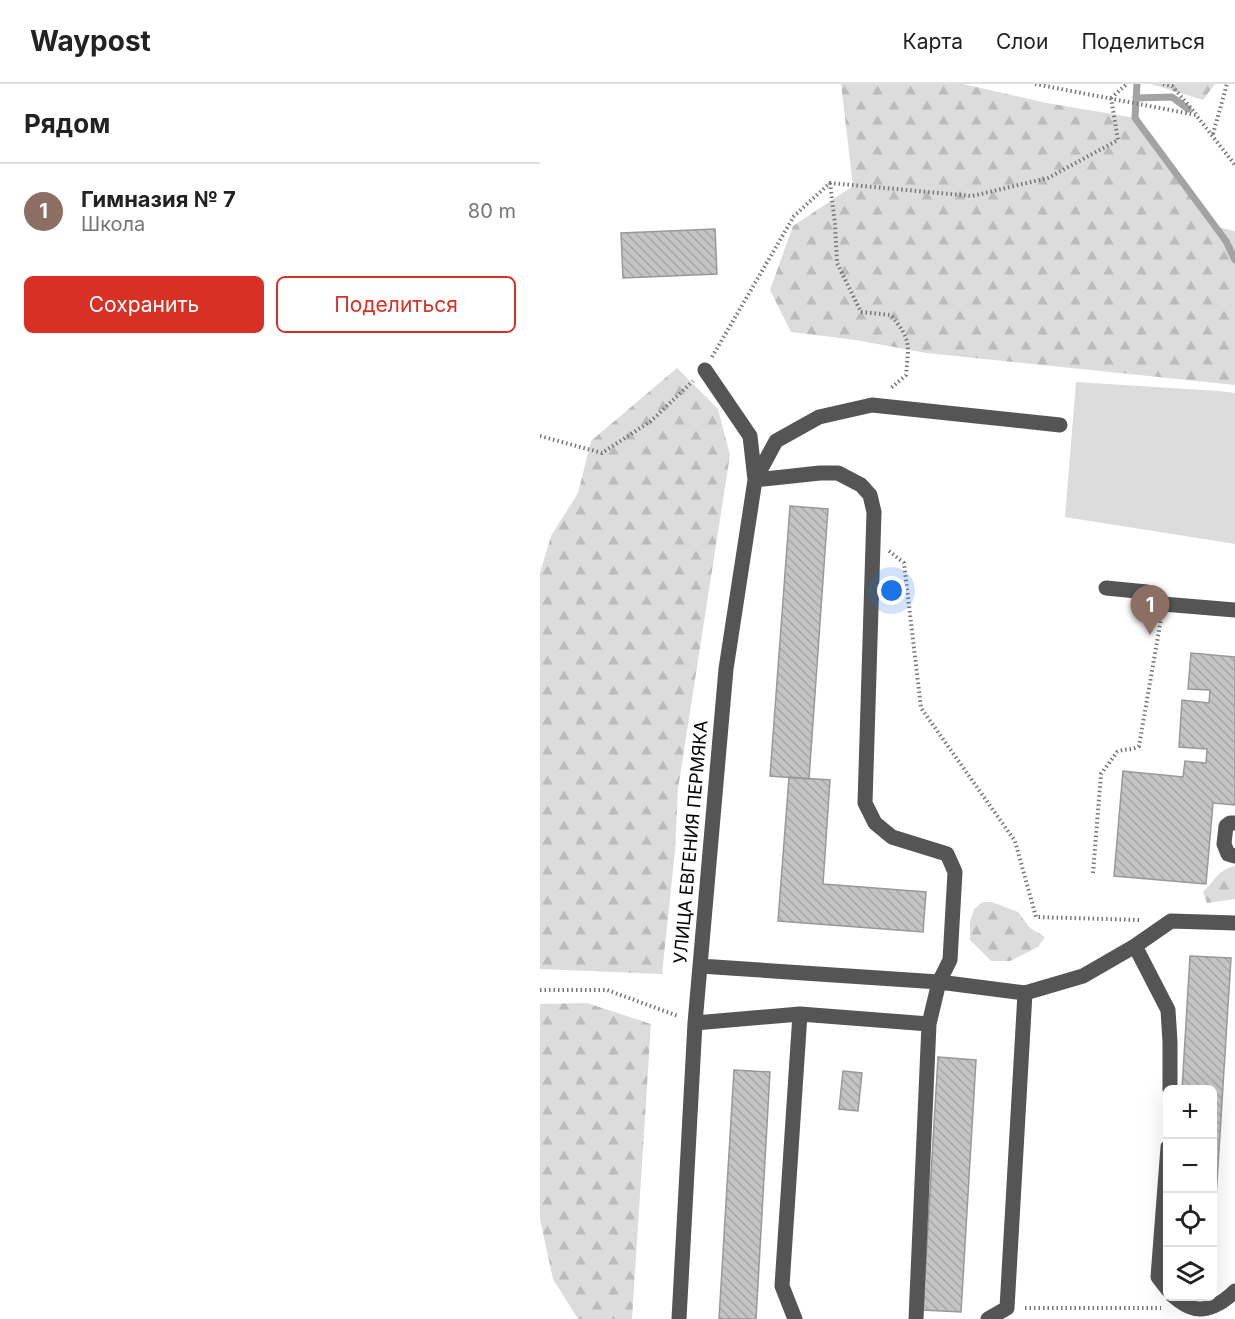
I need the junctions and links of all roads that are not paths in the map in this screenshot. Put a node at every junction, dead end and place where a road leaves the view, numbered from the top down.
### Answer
1 (705, 370) road end
2 (1060, 425) dead end
3 (755, 480) junction
4 (1106, 588) dead end
5 (1235, 610) edge
6 (1235, 823) edge
7 (1235, 856) edge
8 (1235, 923) edge
9 (1135, 946) junction
10 (700, 966) junction
11 (939, 982) junction
12 (1025, 993) junction
13 (800, 1014) junction
14 (695, 1023) junction
15 (928, 1024) junction
16 (1170, 1085) edge
17 (1164, 1193) edge
18 (1163, 1284) edge
19 (1235, 1292) edge
20 (1181, 1301) edge
21 (678, 1319) edge
22 (795, 1319) edge
23 (916, 1319) edge
24 (988, 1319) edge

1 - 3 street
2 - 3 street
3 - 10 street, УЛИЦА ЕВГЕНИЯ ПЕРМЯКА
3 - 11 street
4 - 5 street
6 - 7 street
8 - 9 street
9 - 12 street
9 - 16 street
10 - 11 street
10 - 14 street, УЛИЦА ЕВГЕНИЯ ПЕРМЯКА
11 - 12 street
11 - 15 street
12 - 24 street
13 - 14 street
13 - 15 street
13 - 22 street
14 - 21 street, УЛИЦА ЕВГЕНИЯ ПЕРМЯКА
15 - 23 street
17 - 18 street
19 - 20 street

